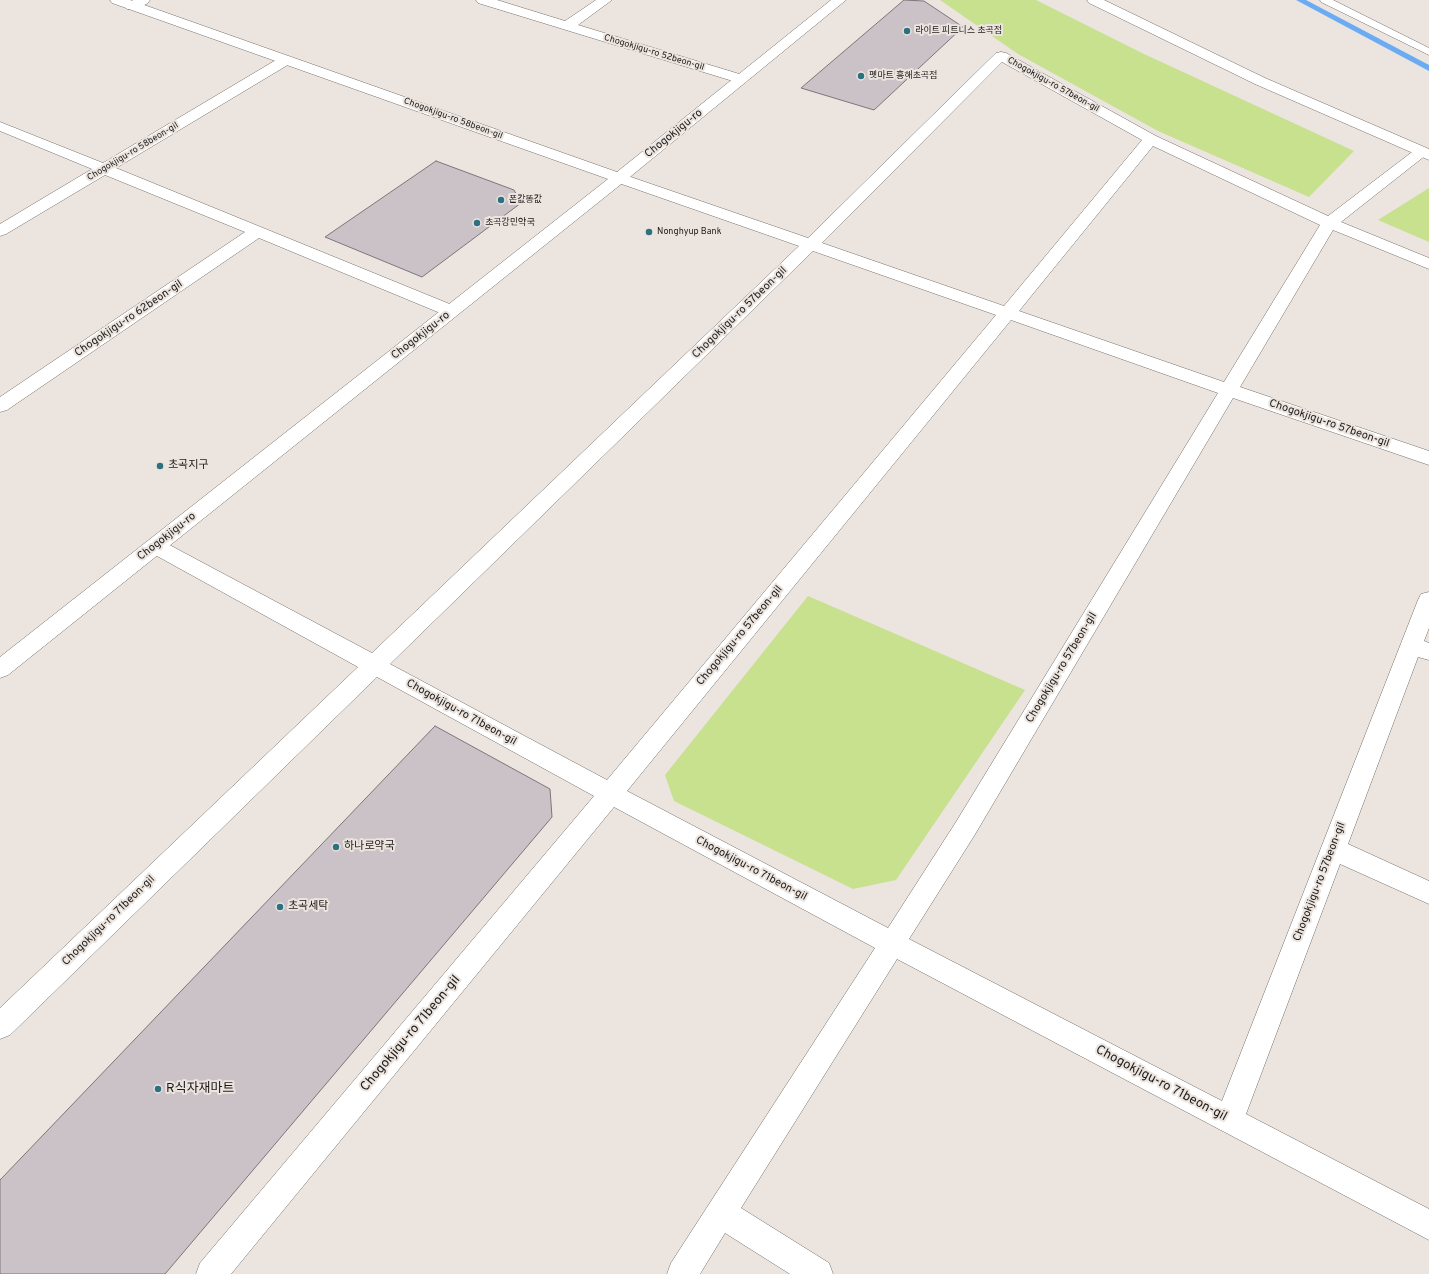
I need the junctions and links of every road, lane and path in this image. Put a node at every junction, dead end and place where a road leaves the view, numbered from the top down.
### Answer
1 (117, 0) edge
2 (483, 0) edge
3 (605, 0) edge
4 (839, 0) edge
5 (1094, 0) edge
6 (1325, 0) edge
7 (138, 3) edge
8 (567, 26) junction
9 (1429, 52) edge
10 (286, 60) junction
11 (741, 79) junction
12 (0, 126) edge
13 (1151, 139) junction
14 (1425, 154) edge
15 (105, 169) junction
16 (619, 178) junction
17 (1329, 223) junction
18 (0, 231) edge
19 (257, 232) junction
20 (811, 244) junction
21 (1429, 264) edge
22 (451, 312) junction
23 (1008, 312) junction
24 (1229, 390) junction
25 (0, 406) edge
26 (1429, 458) edge
27 (155, 546) junction
28 (1429, 600) edge
29 (1420, 648) edge
30 (375, 666) junction
31 (0, 669) edge
32 (610, 794) junction
33 (1333, 849) junction
34 (1429, 892) edge
35 (892, 944) junction
36 (0, 1026) edge
37 (1229, 1120) junction
38 (721, 1213) junction
39 (1429, 1225) edge
40 (211, 1274) edge
41 (682, 1274) edge
42 (818, 1274) edge

1 - 7 street, Chogokjigu-ro 58beon-gil
2 - 8 street, Chogokjigu-ro 52beon-gil
3 - 8 street
4 - 11 street, Chogokjigu-ro
5 - 14 street
6 - 9 lane
7 - 10 street, Chogokjigu-ro 58beon-gil
8 - 11 street, Chogokjigu-ro 52beon-gil
10 - 15 street, Chogokjigu-ro 58beon-gil
10 - 16 street, Chogokjigu-ro 58beon-gil
11 - 16 street, Chogokjigu-ro
12 - 15 street
13 - 17 street, Chogokjigu-ro 57beon-gil
13 - 20 street, Chogokjigu-ro 57beon-gil
13 - 23 street, Chogokjigu-ro 57beon-gil
14 - 17 street, Chogokjigu-ro 57beon-gil
15 - 18 street, Chogokjigu-ro 58beon-gil
15 - 19 street
16 - 20 street, Chogokjigu-ro 57beon-gil
16 - 22 street, Chogokjigu-ro
17 - 21 street, Chogokjigu-ro 57beon-gil
17 - 24 street, Chogokjigu-ro 57beon-gil
19 - 22 street
19 - 25 street, Chogokjigu-ro 62beon-gil
20 - 23 street, Chogokjigu-ro 57beon-gil
20 - 30 street, Chogokjigu-ro 57beon-gil
22 - 27 street, Chogokjigu-ro
23 - 24 street, Chogokjigu-ro 57beon-gil
23 - 32 street, Chogokjigu-ro 57beon-gil
24 - 26 street, Chogokjigu-ro 57beon-gil
24 - 35 street, Chogokjigu-ro 57beon-gil
27 - 30 street, Chogokjigu-ro 71beon-gil
27 - 31 street, Chogokjigu-ro
28 - 29 street, Chogokjigu-ro 57beon-gil
29 - 33 street, Chogokjigu-ro 57beon-gil
30 - 32 street, Chogokjigu-ro 71beon-gil
30 - 36 street, Chogokjigu-ro 71beon-gil
32 - 35 street, Chogokjigu-ro 71beon-gil
32 - 40 street, Chogokjigu-ro 71beon-gil
33 - 34 street
33 - 37 street, Chogokjigu-ro 57beon-gil
35 - 37 street, Chogokjigu-ro 71beon-gil
35 - 38 street
37 - 39 street, Chogokjigu-ro 71beon-gil
38 - 41 street
38 - 42 street

